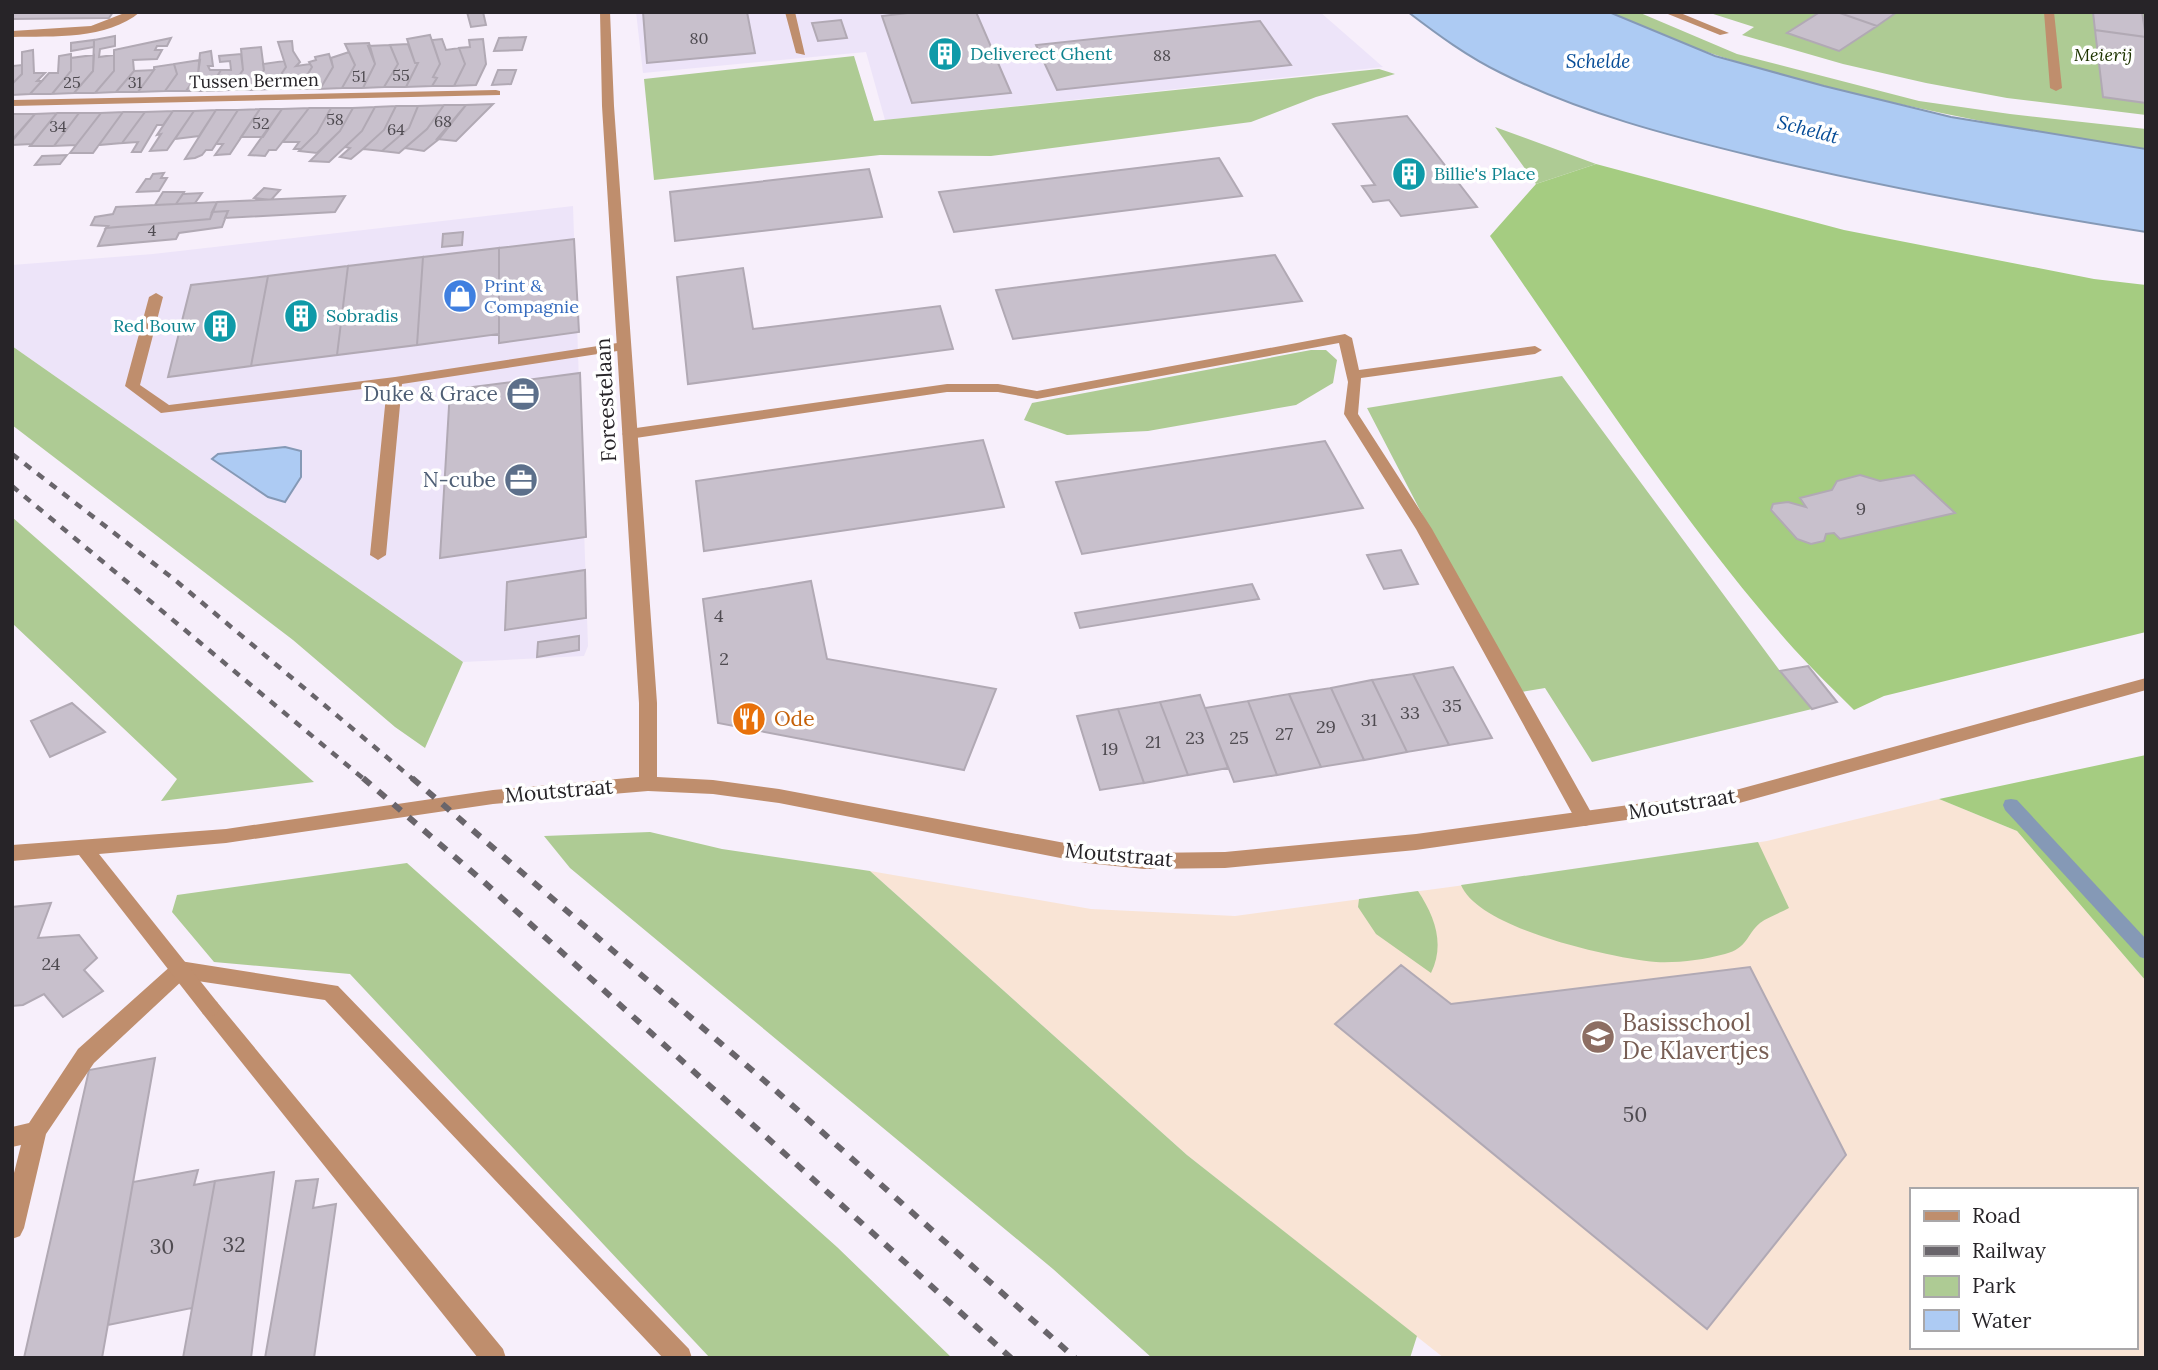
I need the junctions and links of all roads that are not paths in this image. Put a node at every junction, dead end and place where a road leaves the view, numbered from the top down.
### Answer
1 (135, 12) edge
2 (604, 12) edge
3 (790, 12) edge
4 (1668, 12) edge
5 (1708, 12) edge
6 (2049, 12) edge
7 (1693, 21) junction
8 (1724, 33) dead end
9 (12, 34) edge
10 (801, 53) dead end
11 (2056, 88) dead end
12 (496, 93) dead end
13 (12, 103) edge
14 (156, 297) dead end
15 (624, 346) junction
16 (1535, 351) dead end
17 (1353, 375) junction
18 (395, 381) junction
19 (629, 434) junction
20 (378, 555) dead end
21 (2146, 684) edge
22 (648, 784) junction
23 (1585, 819) junction
24 (83, 847) junction
25 (12, 853) edge
26 (180, 970) junction
27 (36, 1131) junction
28 (12, 1137) edge
29 (12, 1228) edge
30 (494, 1358) edge
31 (680, 1358) edge

1 - 9 street
2 - 15 street, Foreestelaan
3 - 10 street
4 - 7 street
5 - 7 street
6 - 11 street
7 - 8 street
12 - 13 street, Tussen Bermen
14 - 18 street
15 - 18 street
15 - 19 street, Foreestelaan
16 - 17 street
17 - 19 street
17 - 23 street
18 - 20 street
19 - 22 street, Foreestelaan
21 - 23 street, Moutstraat
22 - 23 street, Moutstraat
22 - 24 street, Moutstraat
24 - 25 street, Moutstraat
24 - 26 street
26 - 27 street
26 - 30 street
26 - 31 street
27 - 28 street
27 - 29 street

